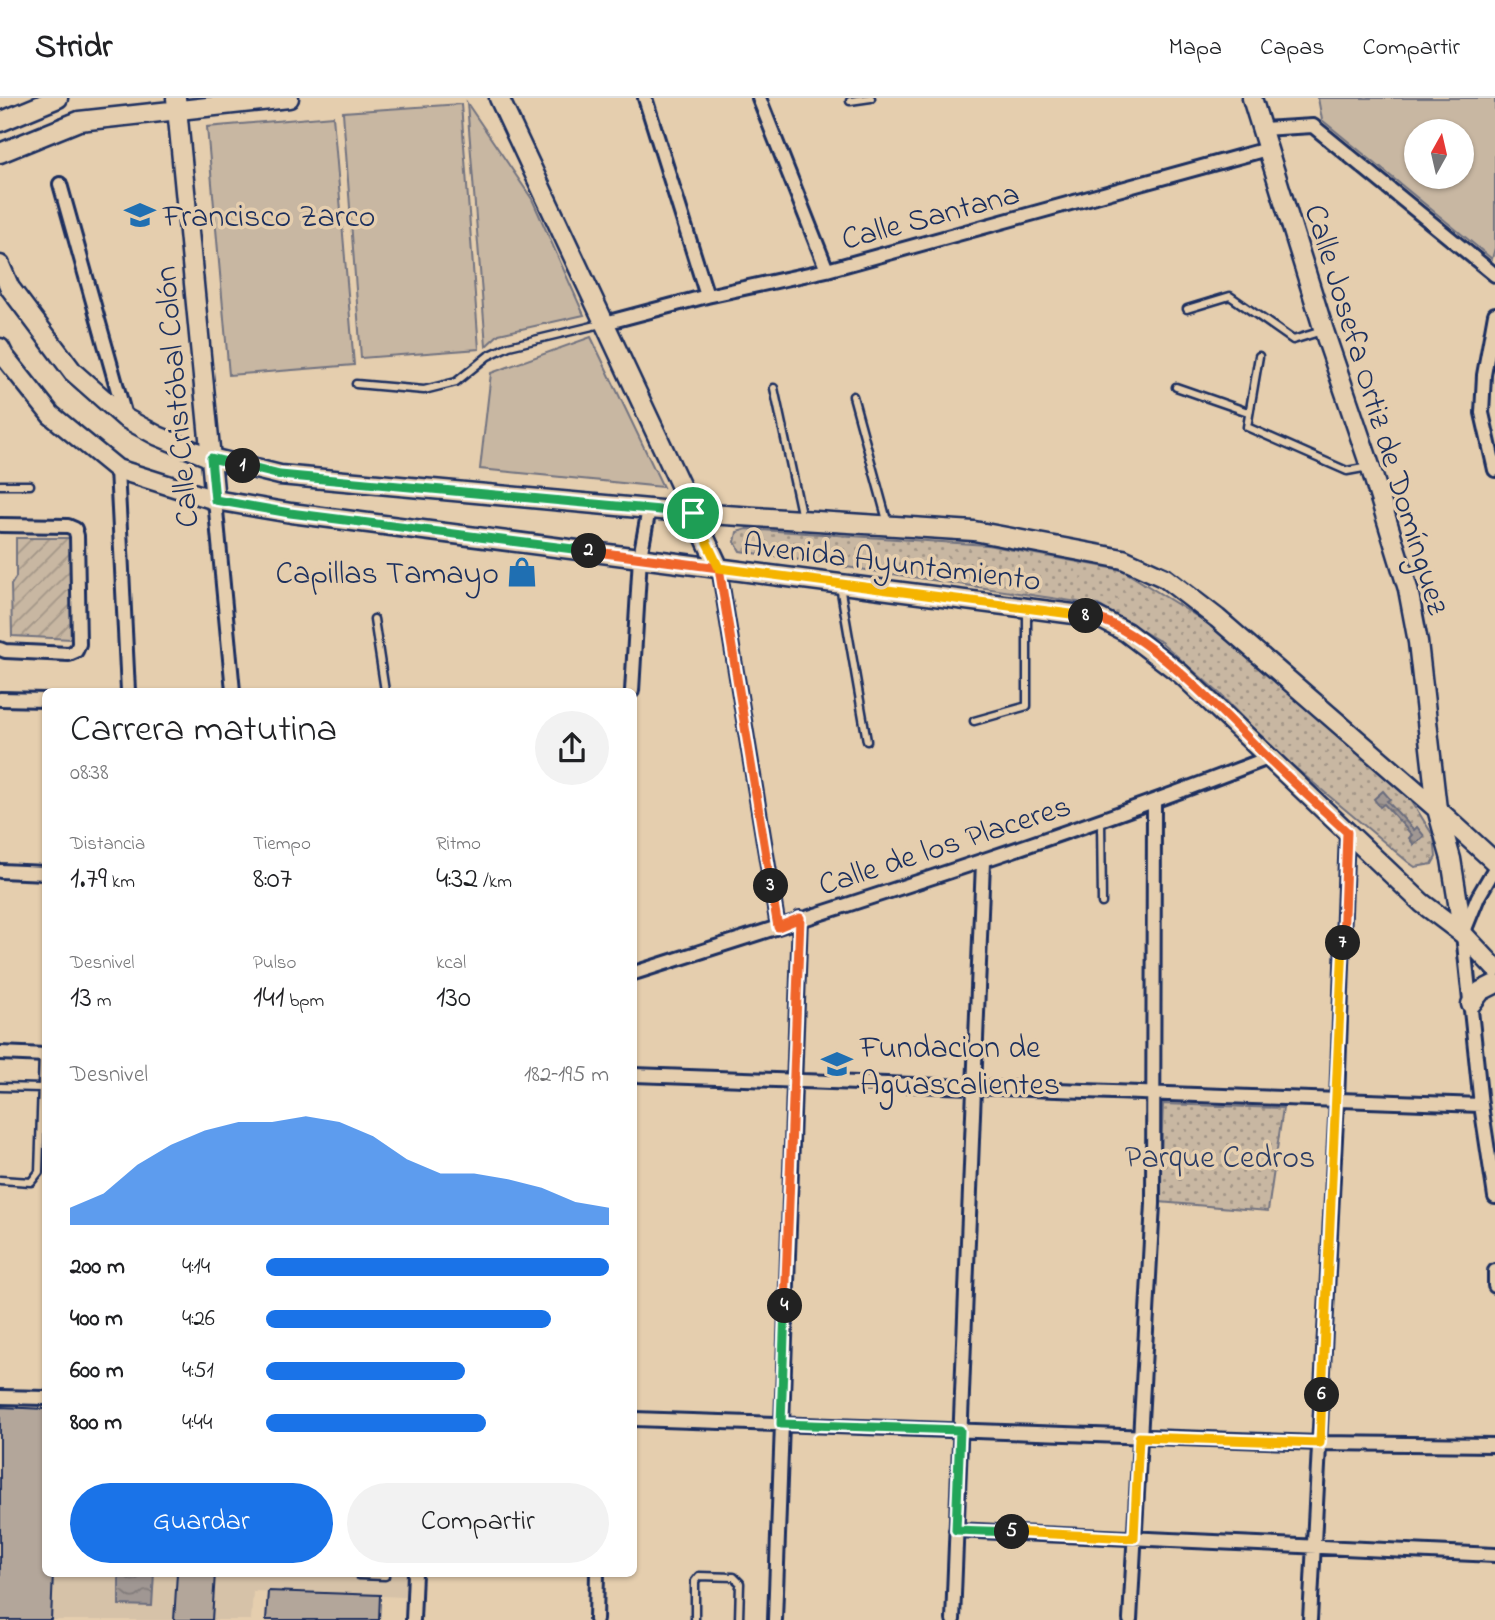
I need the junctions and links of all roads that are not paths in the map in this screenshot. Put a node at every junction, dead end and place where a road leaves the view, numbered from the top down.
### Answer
1 (58, 98) edge
2 (289, 98) edge
3 (499, 98) edge
4 (645, 98) edge
5 (759, 98) edge
6 (871, 98) edge
7 (1252, 98) edge
8 (850, 101) dead end
9 (177, 104) edge
10 (0, 121) edge
11 (1261, 129) junction
12 (1267, 149) junction
13 (0, 153) edge
14 (60, 184) dead end
15 (0, 265) edge
16 (827, 270) junction
17 (1495, 275) edge
18 (707, 296) junction
19 (1187, 309) dead end
20 (1495, 314) edge
21 (605, 323) junction
22 (1317, 333) junction
23 (1, 353) edge
24 (1259, 356) dead end
25 (356, 384) dead end
26 (1176, 387) dead end
27 (775, 388) dead end
28 (853, 396) dead end
29 (1248, 412) junction
30 (125, 418) junction
31 (211, 458) junction
32 (1370, 466) junction
33 (117, 469) junction
34 (1495, 470) edge
35 (0, 485) edge
36 (30, 485) dead end
37 (215, 500) junction
38 (649, 509) junction
39 (693, 513) junction
40 (802, 520) junction
41 (0, 525) edge
42 (888, 526) junction
43 (640, 557) junction
44 (719, 568) junction
45 (840, 584) junction
46 (1027, 608) junction
47 (374, 619) dead end
48 (0, 649) edge
49 (128, 688) edge
50 (233, 688) edge
51 (385, 688) edge
52 (632, 688) edge
53 (0, 699) edge
54 (42, 700) edge
55 (974, 721) dead end
56 (867, 741) dead end
57 (1268, 758) junction
58 (1154, 803) junction
59 (1437, 808) junction
60 (1101, 821) junction
61 (1347, 832) junction
62 (983, 862) junction
63 (1495, 862) edge
64 (1495, 868) edge
65 (0, 871) edge
66 (42, 873) edge
67 (1102, 903) dead end
68 (800, 918) junction
69 (778, 927) junction
70 (1463, 934) junction
71 (1495, 968) edge
72 (637, 972) edge
73 (1495, 984) edge
74 (1471, 1004) junction
75 (0, 1053) edge
76 (42, 1055) edge
77 (637, 1075) edge
78 (794, 1081) junction
79 (974, 1086) junction
80 (0, 1087) edge
81 (42, 1088) edge
82 (1153, 1094) junction
83 (1337, 1100) junction
84 (1481, 1105) junction
85 (42, 1109) edge
86 (0, 1180) edge
87 (1495, 1197) edge
88 (1495, 1271) edge
89 (1495, 1286) edge
90 (0, 1397) edge
91 (42, 1398) edge
92 (637, 1419) edge
93 (781, 1424) junction
94 (960, 1430) junction
95 (1139, 1437) junction
96 (1320, 1443) junction
97 (1495, 1445) edge
98 (956, 1530) junction
99 (1134, 1538) junction
100 (1315, 1547) junction
101 (1495, 1555) edge
102 (415, 1577) edge
103 (597, 1577) edge
104 (413, 1620) edge
105 (596, 1620) edge
106 (695, 1620) edge
107 (739, 1620) edge
108 (775, 1620) edge
109 (953, 1620) edge
110 (1130, 1620) edge
111 (1310, 1620) edge

1 - 10 main road
2 - 9 main road
3 - 21 main road
4 - 18 street
5 - 16 street
6 - 8 lane
7 - 11 main road, Calle Josefa Ortiz de Domínguez
9 - 13 main road
9 - 31 main road, Calle Cristóbal Colón
11 - 12 main road, Calle Josefa Ortiz de Domínguez
11 - 17 street
12 - 16 street, Calle Santana
12 - 22 main road, Calle Josefa Ortiz de Domínguez
14 - 30 street
15 - 30 main road, Avenida Ayuntamiento
16 - 18 street, Calle Santana
18 - 21 street, Calle Santana
19 - 22 lane
20 - 34 street
21 - 25 lane
21 - 39 main road
22 - 32 main road, Calle Josefa Ortiz de Domínguez
23 - 33 main road, Avenida Ayuntamiento
24 - 29 lane
26 - 29 lane
27 - 40 lane
28 - 42 lane
29 - 32 lane
30 - 31 main road, Avenida Ayuntamiento
31 - 37 main road, Calle Cristóbal Colón
31 - 38 main road, Avenida Ayuntamiento
32 - 59 main road, Calle Josefa Ortiz de Domínguez
33 - 37 main road, Avenida Ayuntamiento
33 - 49 street
35 - 36 lane
37 - 43 main road, Avenida Ayuntamiento
37 - 50 street, Calle Cristóbal Colón
38 - 39 main road, Avenida Ayuntamiento
38 - 43 street
39 - 40 main road, Avenida Ayuntamiento
39 - 44 main road
40 - 42 main road, Avenida Ayuntamiento
41 - 48 street
42 - 59 main road, Avenida Ayuntamiento
43 - 44 main road, Avenida Ayuntamiento
43 - 52 street
44 - 45 main road, Avenida Ayuntamiento
44 - 69 street
45 - 46 main road, Avenida Ayuntamiento
45 - 56 lane
46 - 55 lane
46 - 57 main road, Avenida Ayuntamiento
47 - 51 lane
53 - 54 street
57 - 58 street, Calle de los Placeres
57 - 61 main road, Avenida Ayuntamiento
58 - 60 street, Calle de los Placeres
58 - 82 street
59 - 63 main road, Avenida Ayuntamiento
59 - 70 main road, Calle Josefa Ortiz de Domínguez
60 - 62 street, Calle de los Placeres
60 - 67 lane
61 - 70 main road, Avenida Ayuntamiento
61 - 83 street
62 - 68 street, Calle de los Placeres
62 - 79 street
64 - 70 street
65 - 66 street
68 - 69 street, Calle de los Placeres
68 - 78 street
69 - 72 street, Calle de los Placeres
70 - 71 main road, Avenida Ayuntamiento
70 - 74 street, Calle Josefa Ortiz de Domínguez
73 - 74 main road
74 - 84 street, Calle Josefa Ortiz de Domínguez
75 - 76 street
77 - 78 street
78 - 79 street
78 - 93 street
79 - 82 street
79 - 94 street
80 - 81 lane
82 - 83 street
82 - 95 street
83 - 84 street
83 - 96 street
84 - 87 street, Calle Josefa Ortiz de Domínguez
85 - 86 lane
88 - 89 street
90 - 91 street
92 - 93 street
93 - 94 street
93 - 108 street
94 - 95 street
94 - 98 street
95 - 96 street
95 - 99 street
96 - 97 street
96 - 100 street
98 - 99 street
98 - 109 street
99 - 100 street
99 - 110 street
100 - 101 street
100 - 111 street
102 - 104 street
103 - 105 street
106 - 107 lane

